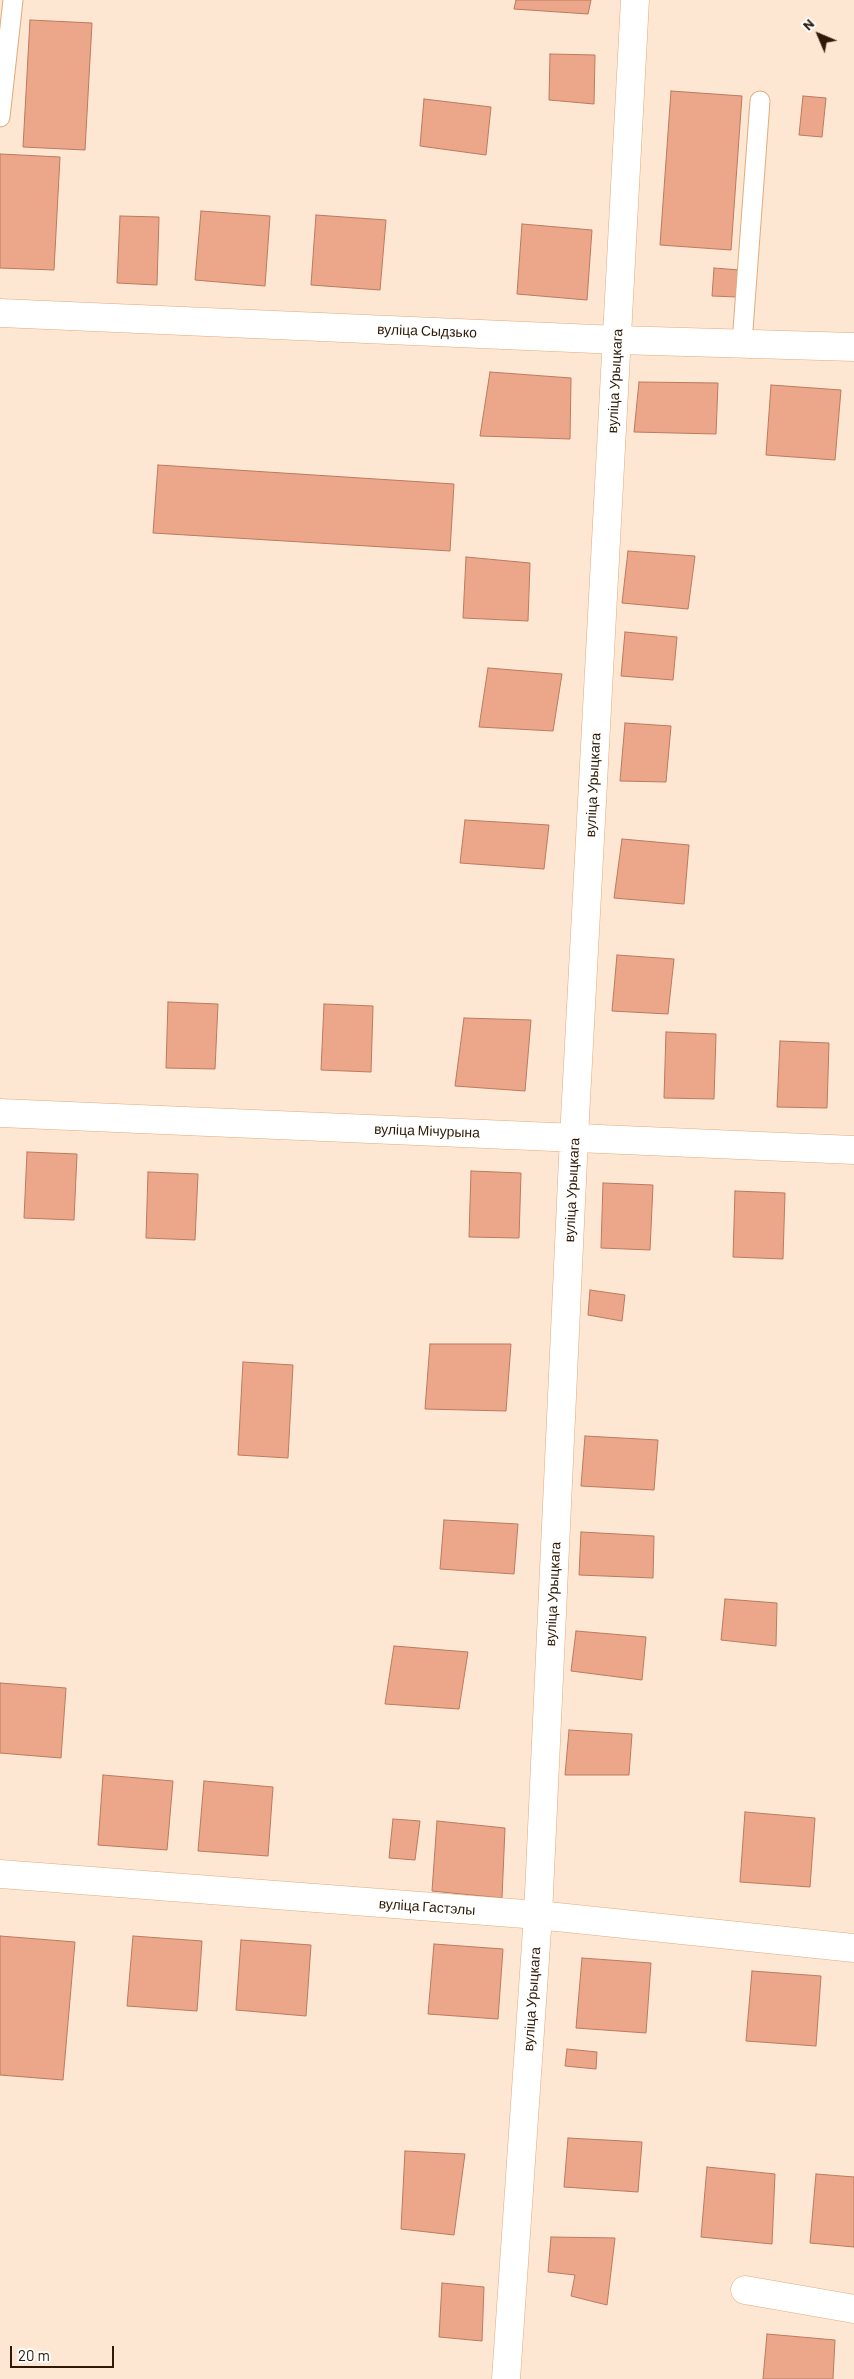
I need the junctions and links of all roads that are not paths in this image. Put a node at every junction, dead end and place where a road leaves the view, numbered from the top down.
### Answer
1 (13, 0) edge
2 (635, 0) edge
3 (760, 101) dead end
4 (0, 118) edge
5 (0, 313) edge
6 (618, 340) junction
7 (742, 343) junction
8 (854, 346) edge
9 (0, 1113) edge
10 (574, 1137) junction
11 (854, 1150) edge
12 (0, 1874) edge
13 (538, 1915) junction
14 (854, 1948) edge
15 (745, 2290) dead end
16 (854, 2309) edge
17 (506, 2379) edge

1 - 4 lane
2 - 6 street, вуліца Урыцкага
3 - 7 lane
5 - 6 street, вуліца Сыдзько
6 - 7 street, вуліца Сыдзько
6 - 10 street, вуліца Урыцкага
7 - 8 street, вуліца Сыдзько
9 - 10 street, вуліца Мічурына
10 - 11 street, вуліца Мічурына
10 - 13 street, вуліца Урыцкага
12 - 13 street, вуліца Гастэлы
13 - 14 street, вуліца Гастэлы
13 - 17 street, вуліца Урыцкага
15 - 16 street

